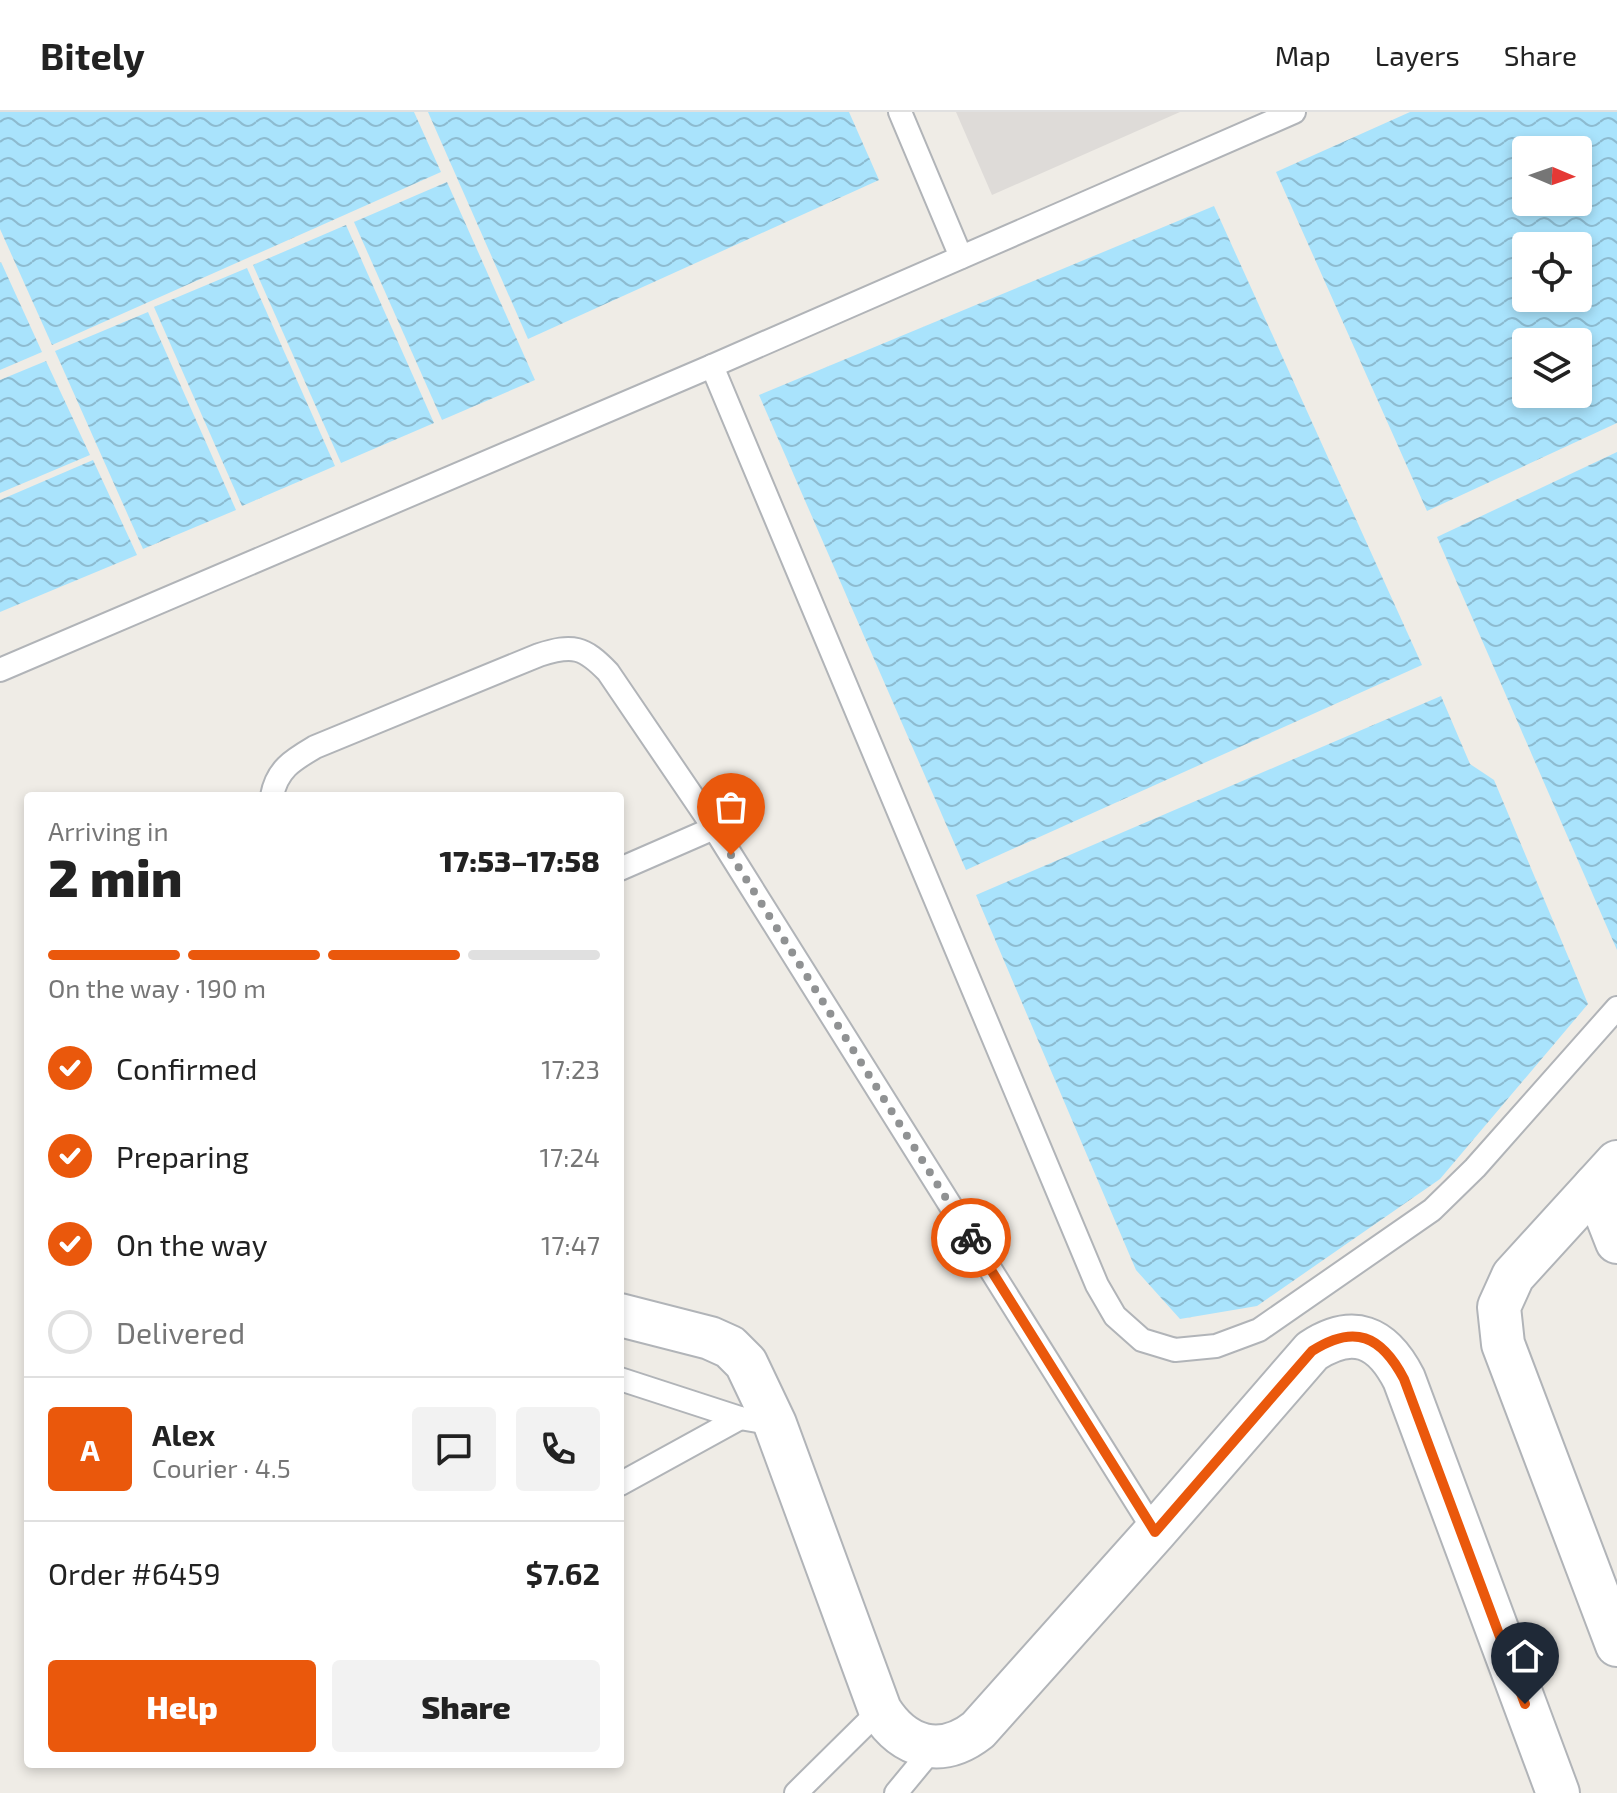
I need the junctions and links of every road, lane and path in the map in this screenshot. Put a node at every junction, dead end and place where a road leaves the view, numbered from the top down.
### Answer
1 (900, 112) edge
2 (1294, 112) edge
3 (961, 257) junction
4 (712, 366) junction
5 (0, 670) edge
6 (273, 792) edge
7 (714, 828) junction
8 (624, 867) edge
9 (1617, 1008) edge
10 (1606, 1174) edge
11 (1617, 1242) edge
12 (624, 1316) edge
13 (624, 1380) edge
14 (758, 1421) junction
15 (624, 1482) edge
16 (1155, 1532) junction
17 (1617, 1645) edge
18 (880, 1710) junction
19 (934, 1747) junction
20 (796, 1793) edge
21 (896, 1793) edge
22 (1558, 1793) edge

1 - 3 lane
2 - 3 lane
3 - 4 lane
4 - 5 lane
4 - 9 lane
6 - 7 lane
7 - 8 lane
7 - 16 lane
10 - 11 street
10 - 17 street
12 - 14 street
13 - 14 lane
14 - 15 lane
14 - 18 street
16 - 19 street
16 - 22 street
18 - 19 street
18 - 20 lane
19 - 21 lane

